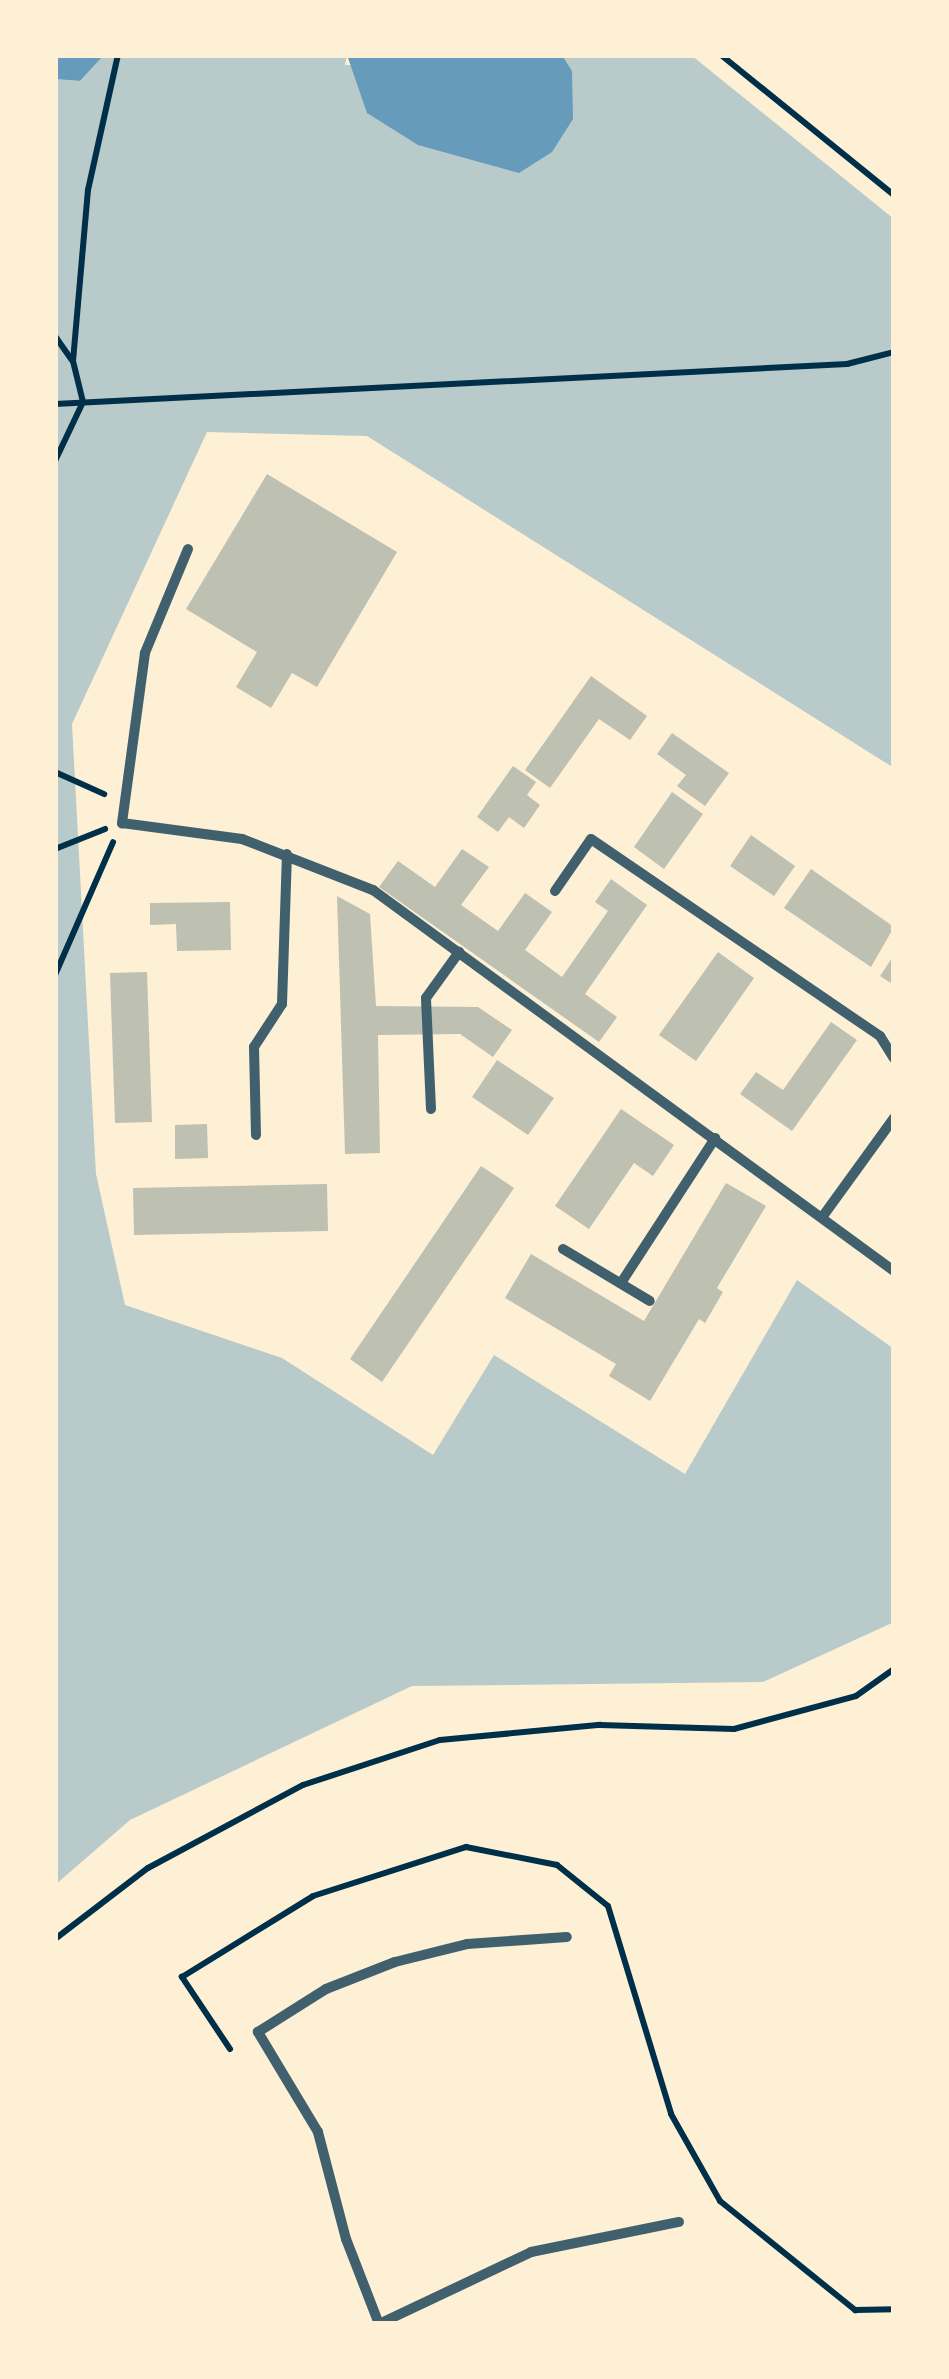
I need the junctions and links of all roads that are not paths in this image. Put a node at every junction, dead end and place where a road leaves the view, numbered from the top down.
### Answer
1 (188, 549) dead end
2 (287, 854) junction
3 (555, 890) dead end
4 (459, 952) junction
5 (894, 1058) edge
6 (431, 1109) dead end
7 (894, 1118) edge
8 (256, 1136) dead end
9 (716, 1138) junction
10 (824, 1216) junction
11 (563, 1249) dead end
12 (894, 1271) edge
13 (621, 1283) junction
14 (650, 1301) dead end
15 (566, 1936) dead end
16 (680, 2222) dead end
17 (379, 2324) edge

1 - 2 street
2 - 4 street
2 - 8 street
3 - 5 street
4 - 6 street
4 - 9 street
7 - 10 street
9 - 10 street
9 - 13 street
10 - 12 street
11 - 13 street
13 - 14 street
15 - 17 street
16 - 17 street

